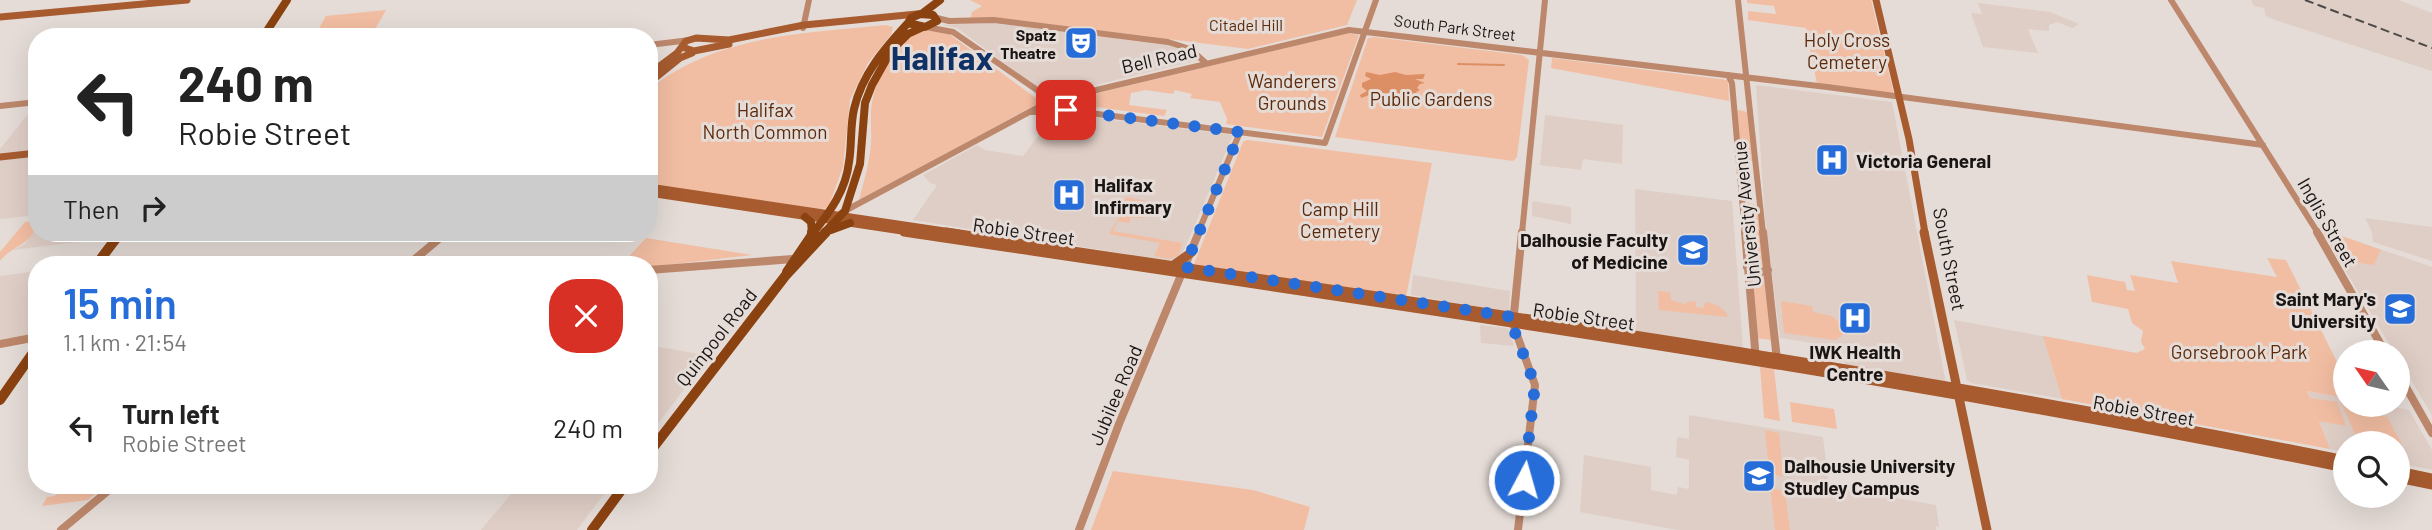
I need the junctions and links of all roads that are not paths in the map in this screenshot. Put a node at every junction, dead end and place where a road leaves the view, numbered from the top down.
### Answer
1 (187, 0) edge
2 (287, 0) edge
3 (809, 0) edge
4 (940, 0) edge
5 (1376, 0) edge
6 (1545, 0) edge
7 (1738, 0) edge
8 (1876, 0) edge
9 (2171, 0) edge
10 (920, 14) junction
11 (0, 17) edge
12 (936, 18) junction
13 (908, 22) junction
14 (803, 27) junction
15 (924, 27) junction
16 (268, 28) edge
17 (1366, 30) junction
18 (709, 39) junction
19 (690, 40) junction
20 (660, 44) joint
21 (682, 46) junction
22 (700, 50) junction
23 (1540, 52) junction
24 (1206, 63) junction
25 (658, 66) edge
26 (1728, 75) junction
27 (658, 76) edge
28 (1745, 77) junction
29 (1732, 88) junction
30 (1897, 97) junction
31 (1051, 101) junction
32 (28, 103) edge
33 (0, 106) edge
34 (1066, 110) junction
35 (1027, 112) junction
36 (1240, 132) junction
37 (1255, 134) junction
38 (1328, 135) junction
39 (1309, 141) junction
40 (1236, 144) junction
41 (2263, 145) junction
42 (28, 154) edge
43 (0, 157) edge
44 (658, 188) edge
45 (658, 194) edge
46 (839, 216) junction
47 (805, 217) junction
48 (812, 235) junction
49 (823, 235) junction
50 (435, 242) edge
51 (1192, 252) junction
52 (419, 256) edge
53 (793, 259) junction
54 (1167, 264) junction
55 (1747, 267) junction
56 (658, 269) edge
57 (1184, 270) junction
58 (1768, 270) junction
59 (786, 275) junction
60 (1513, 321) junction
61 (28, 339) edge
62 (2378, 340) edge
63 (0, 344) edge
64 (1755, 357) junction
65 (28, 360) edge
66 (1777, 361) junction
67 (1960, 391) junction
68 (2410, 394) edge
69 (0, 400) edge
70 (2432, 432) edge
71 (658, 441) edge
72 (2333, 458) edge
73 (2333, 466) edge
74 (2410, 473) edge
75 (2432, 478) edge
76 (2410, 480) edge
77 (2432, 485) edge
78 (104, 494) edge
79 (618, 494) edge
80 (61, 530) edge
81 (592, 530) edge
82 (1079, 530) edge
83 (1518, 530) edge
84 (1987, 530) edge

1 - 11 main road
2 - 16 main road
3 - 14 street
4 - 10 main road
4 - 12 main road
5 - 17 street
6 - 23 street
7 - 28 street, University Avenue
8 - 30 main road, South Street
9 - 41 street, Inglis Street
10 - 12 main road
10 - 13 main road
10 - 14 main road
12 - 15 main road
12 - 24 street
13 - 14 main road
13 - 15 main road
13 - 46 main road
14 - 18 main road
14 - 22 main road
15 - 31 street
15 - 46 main road
17 - 23 street, South Park Street
17 - 24 street, Bell Road
17 - 38 street
18 - 19 main road
18 - 22 main road
19 - 20 street
19 - 21 main road
20 - 21 street
21 - 22 main road
21 - 25 main road
22 - 27 main road
23 - 26 street, South Park Street
23 - 60 street
24 - 31 street, Bell Road
26 - 28 street, South Park Street
26 - 29 street, University Avenue
28 - 29 street
28 - 30 street, South Park Street
28 - 58 street, University Avenue
29 - 55 street, University Avenue
30 - 41 street, South Park Street
30 - 67 main road, South Street
31 - 34 street
31 - 35 street, Bell Road
32 - 33 street
34 - 35 street
34 - 36 street
35 - 46 street, Bell Road
36 - 37 street
36 - 40 street, Jubilee Road
37 - 39 street
37 - 40 street
38 - 39 street
38 - 39 street
40 - 51 street, Jubilee Road
41 - 62 street, Inglis Street
42 - 43 main road
44 - 46 main road, Robie Street
45 - 47 main road, Robie Street
46 - 47 main road, Robie Street
46 - 48 main road, Quinpool Road
46 - 49 main road, Quinpool Road
46 - 49 main road
46 - 54 main road, Robie Street
46 - 57 main road, Robie Street
47 - 48 main road
48 - 53 main road, Quinpool Road
49 - 59 main road, Quinpool Road
50 - 52 street
51 - 54 main road
51 - 57 street, Jubilee Road
53 - 56 street
53 - 59 main road, Quinpool Road
54 - 57 main road, Robie Street
55 - 58 street
55 - 64 street, University Avenue
57 - 60 main road, Robie Street
57 - 82 street, Jubilee Road
58 - 66 street, University Avenue
59 - 71 main road, Quinpool Road
60 - 64 main road, Robie Street
60 - 83 street
61 - 63 street
64 - 66 main road, Robie Street
65 - 69 main road
66 - 67 main road, Robie Street
67 - 72 main road, Robie Street
67 - 73 main road, Robie Street
67 - 84 main road, South Street
68 - 70 street
74 - 75 main road
76 - 77 main road
78 - 80 street
79 - 81 main road

